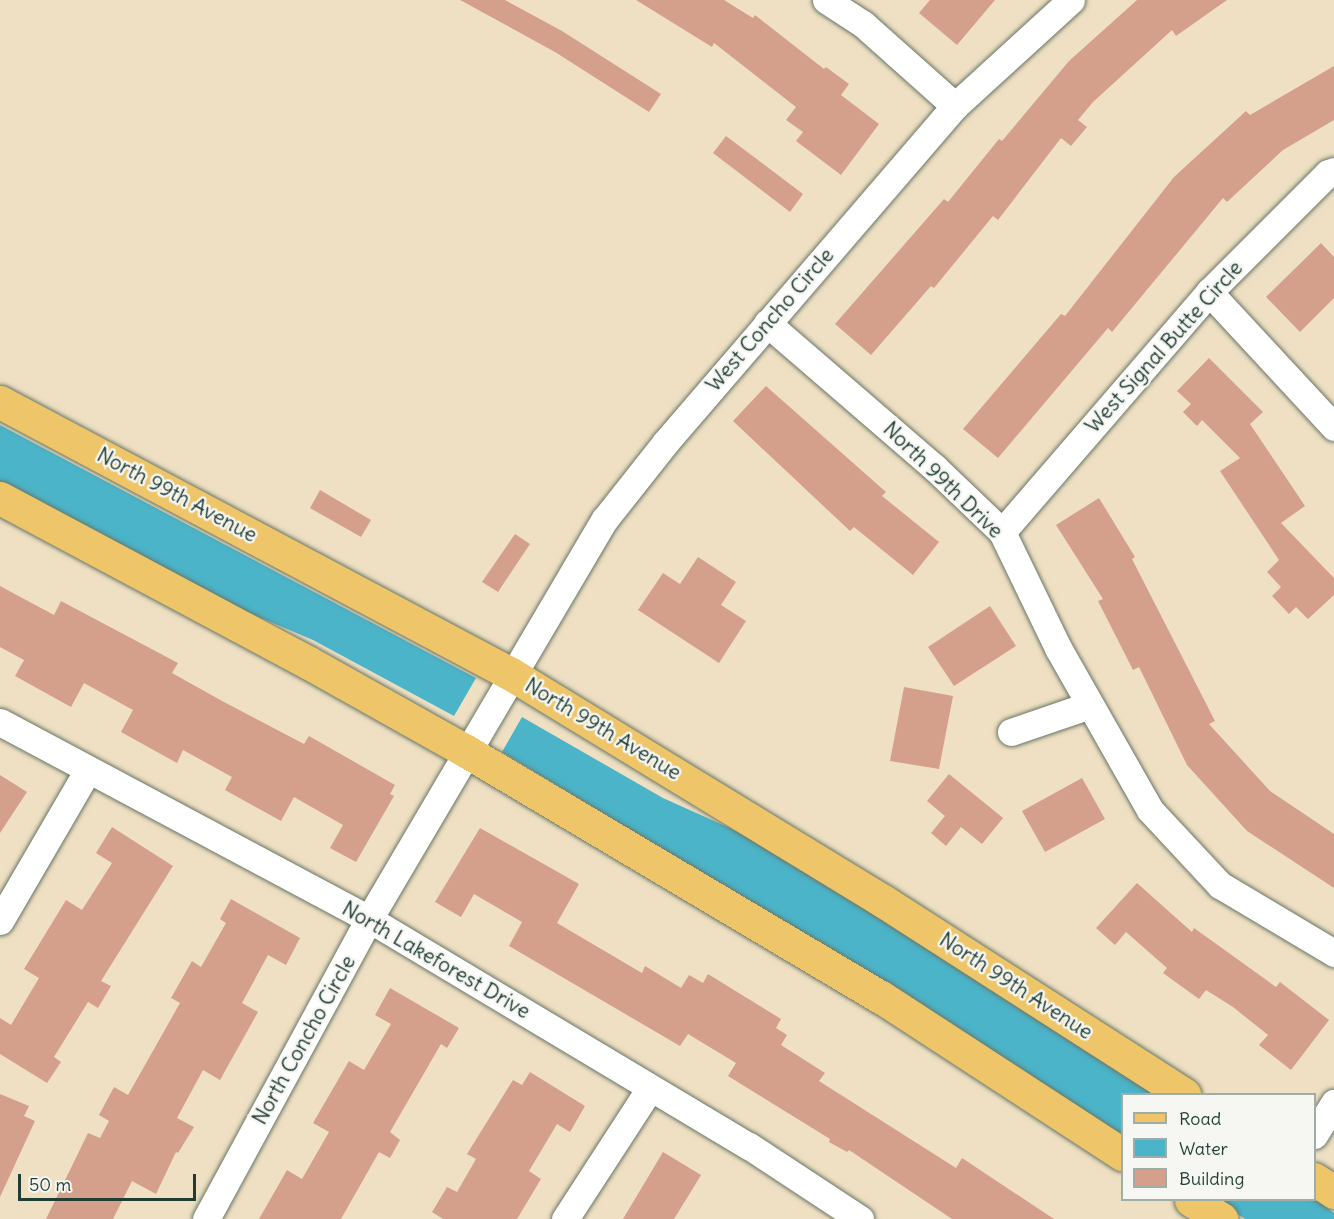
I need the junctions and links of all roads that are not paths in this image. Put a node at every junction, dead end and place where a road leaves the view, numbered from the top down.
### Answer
1 (826, 0) edge
2 (1071, 0) edge
3 (955, 106) junction
4 (1334, 171) edge
5 (1209, 292) junction
6 (767, 323) junction
7 (0, 402) edge
8 (1334, 427) edge
9 (0, 498) edge
10 (1002, 532) junction
11 (511, 674) junction
12 (1090, 705) junction
13 (0, 722) edge
14 (1011, 732) dead end
15 (466, 751) junction
16 (88, 770) junction
17 (369, 919) junction
18 (0, 921) edge
19 (1334, 953) edge
20 (650, 1088) junction
21 (1181, 1093) edge
22 (1334, 1103) edge
23 (1316, 1132) edge
24 (1121, 1153) edge
25 (1316, 1180) edge
26 (1334, 1192) edge
27 (1193, 1201) edge
28 (206, 1219) edge
29 (565, 1219) edge
30 (860, 1219) edge
31 (1221, 1219) edge

1 - 3 street
2 - 3 street, West Concho Circle
3 - 6 street, West Concho Circle
4 - 5 street, West Signal Butte Circle
5 - 8 street
5 - 10 street, West Signal Butte Circle
6 - 10 street, North 99th Drive
6 - 11 street, West Concho Circle
7 - 11 main road, North 99th Avenue
9 - 15 main road
10 - 12 street, North 99th Drive
11 - 15 street, North Concho Circle
11 - 21 main road, North 99th Avenue
12 - 14 street
12 - 19 street, North 99th Drive
13 - 16 street, North Lakeforest Drive
15 - 17 street, North Concho Circle
15 - 24 main road
16 - 17 street, North Lakeforest Drive
16 - 18 street
17 - 20 street, North Lakeforest Drive
17 - 28 street, North Concho Circle
20 - 29 street
20 - 30 street, North Lakeforest Drive
22 - 23 street
25 - 26 main road
27 - 31 main road

